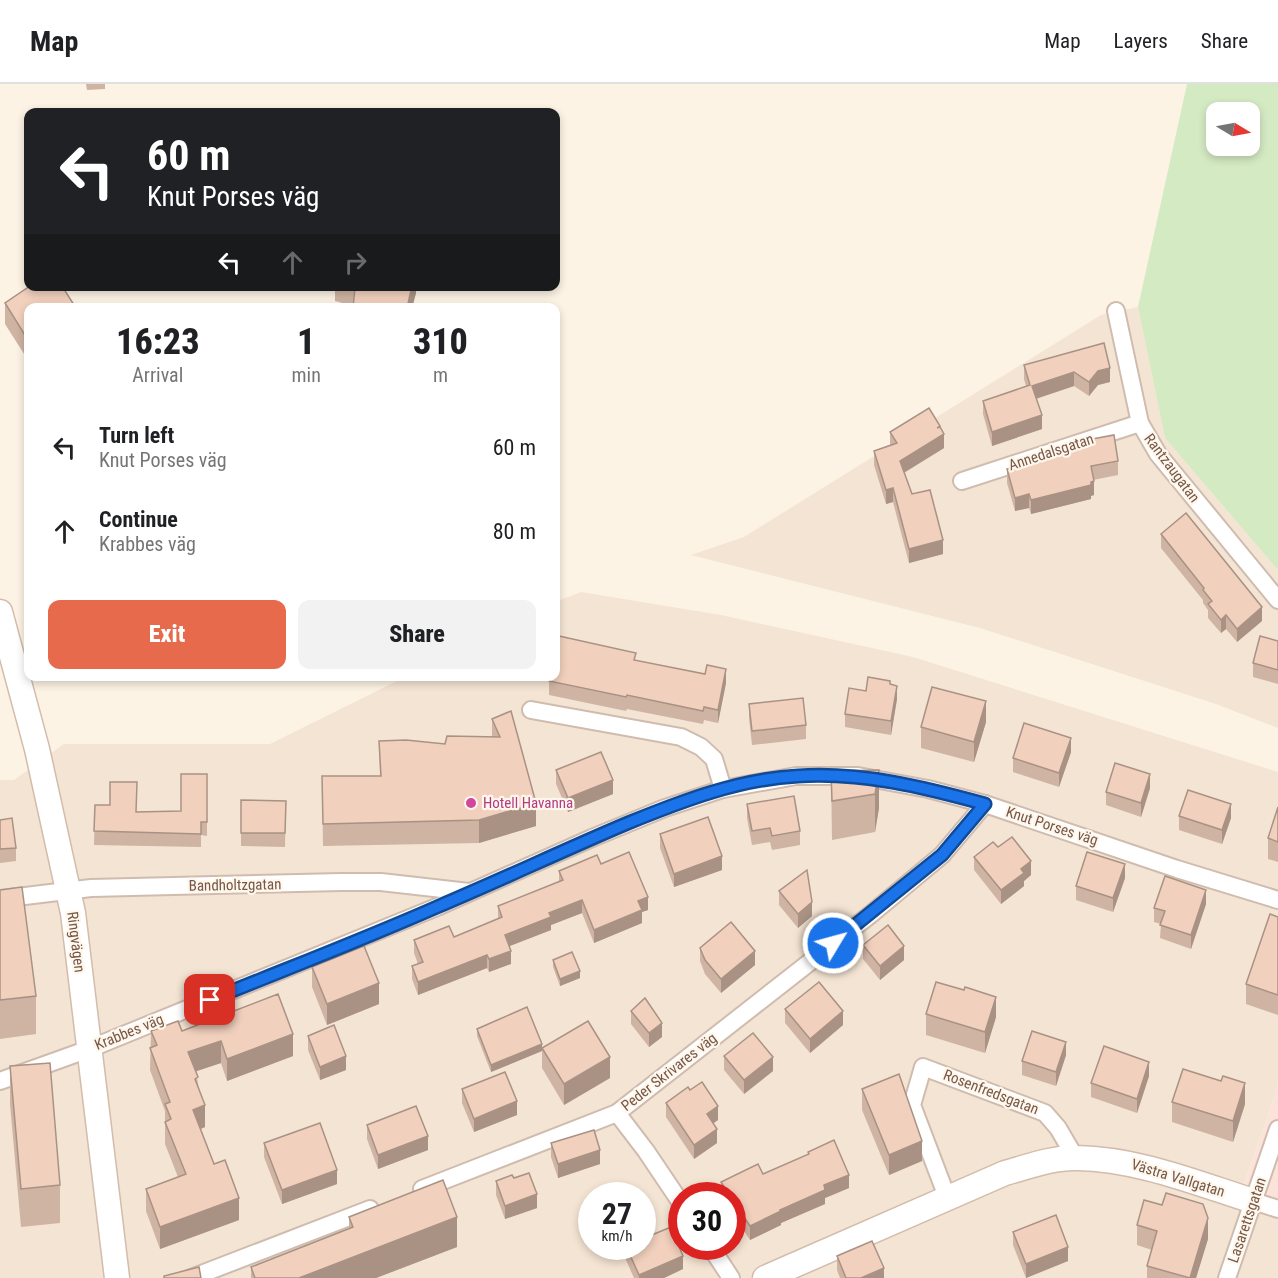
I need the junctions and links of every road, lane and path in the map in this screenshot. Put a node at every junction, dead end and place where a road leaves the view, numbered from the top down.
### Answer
1 (1116, 311) dead end
2 (1140, 423) junction
3 (962, 481) dead end
4 (1278, 600) edge
5 (0, 612) edge
6 (531, 710) dead end
7 (723, 789) junction
8 (985, 804) junction
9 (69, 889) junction
10 (470, 892) junction
11 (0, 899) edge
12 (1278, 900) edge
13 (89, 1049) junction
14 (0, 1081) edge
15 (617, 1113) junction
16 (1278, 1129) edge
17 (1075, 1157) junction
18 (668, 1184) edge
19 (412, 1193) edge
20 (947, 1197) junction
21 (390, 1201) edge
22 (1253, 1201) junction
23 (1278, 1209) edge
24 (719, 1260) edge
25 (117, 1278) edge
26 (191, 1278) edge
27 (731, 1278) edge
28 (765, 1278) edge
29 (1227, 1278) edge

1 - 2 street, Rantzaugatan
2 - 3 street, Annedalsgatan
2 - 4 street, Rantzaugatan
5 - 9 street, Ringvägen
6 - 7 street
7 - 8 street, Knut Porses väg
7 - 10 street, Krabbes väg
8 - 12 street, Knut Porses väg
8 - 15 street, Peder Skrivares väg
9 - 10 street, Bandholtzgatan
9 - 11 street, Bandholtzgatan
9 - 13 street, Ringvägen
10 - 13 street, Krabbes väg
13 - 14 street, Krabbes väg
13 - 25 street, Ringvägen
15 - 18 street
15 - 19 street, Peder Skrivares väg
16 - 22 street, Lasarettsgatan
17 - 20 street
17 - 20 street, Rosenfredsgatan
17 - 22 street, Västra Vallgatan
20 - 28 street
21 - 26 street
22 - 23 street, Västra Vallgatan
22 - 29 street, Lasarettsgatan
24 - 27 street

